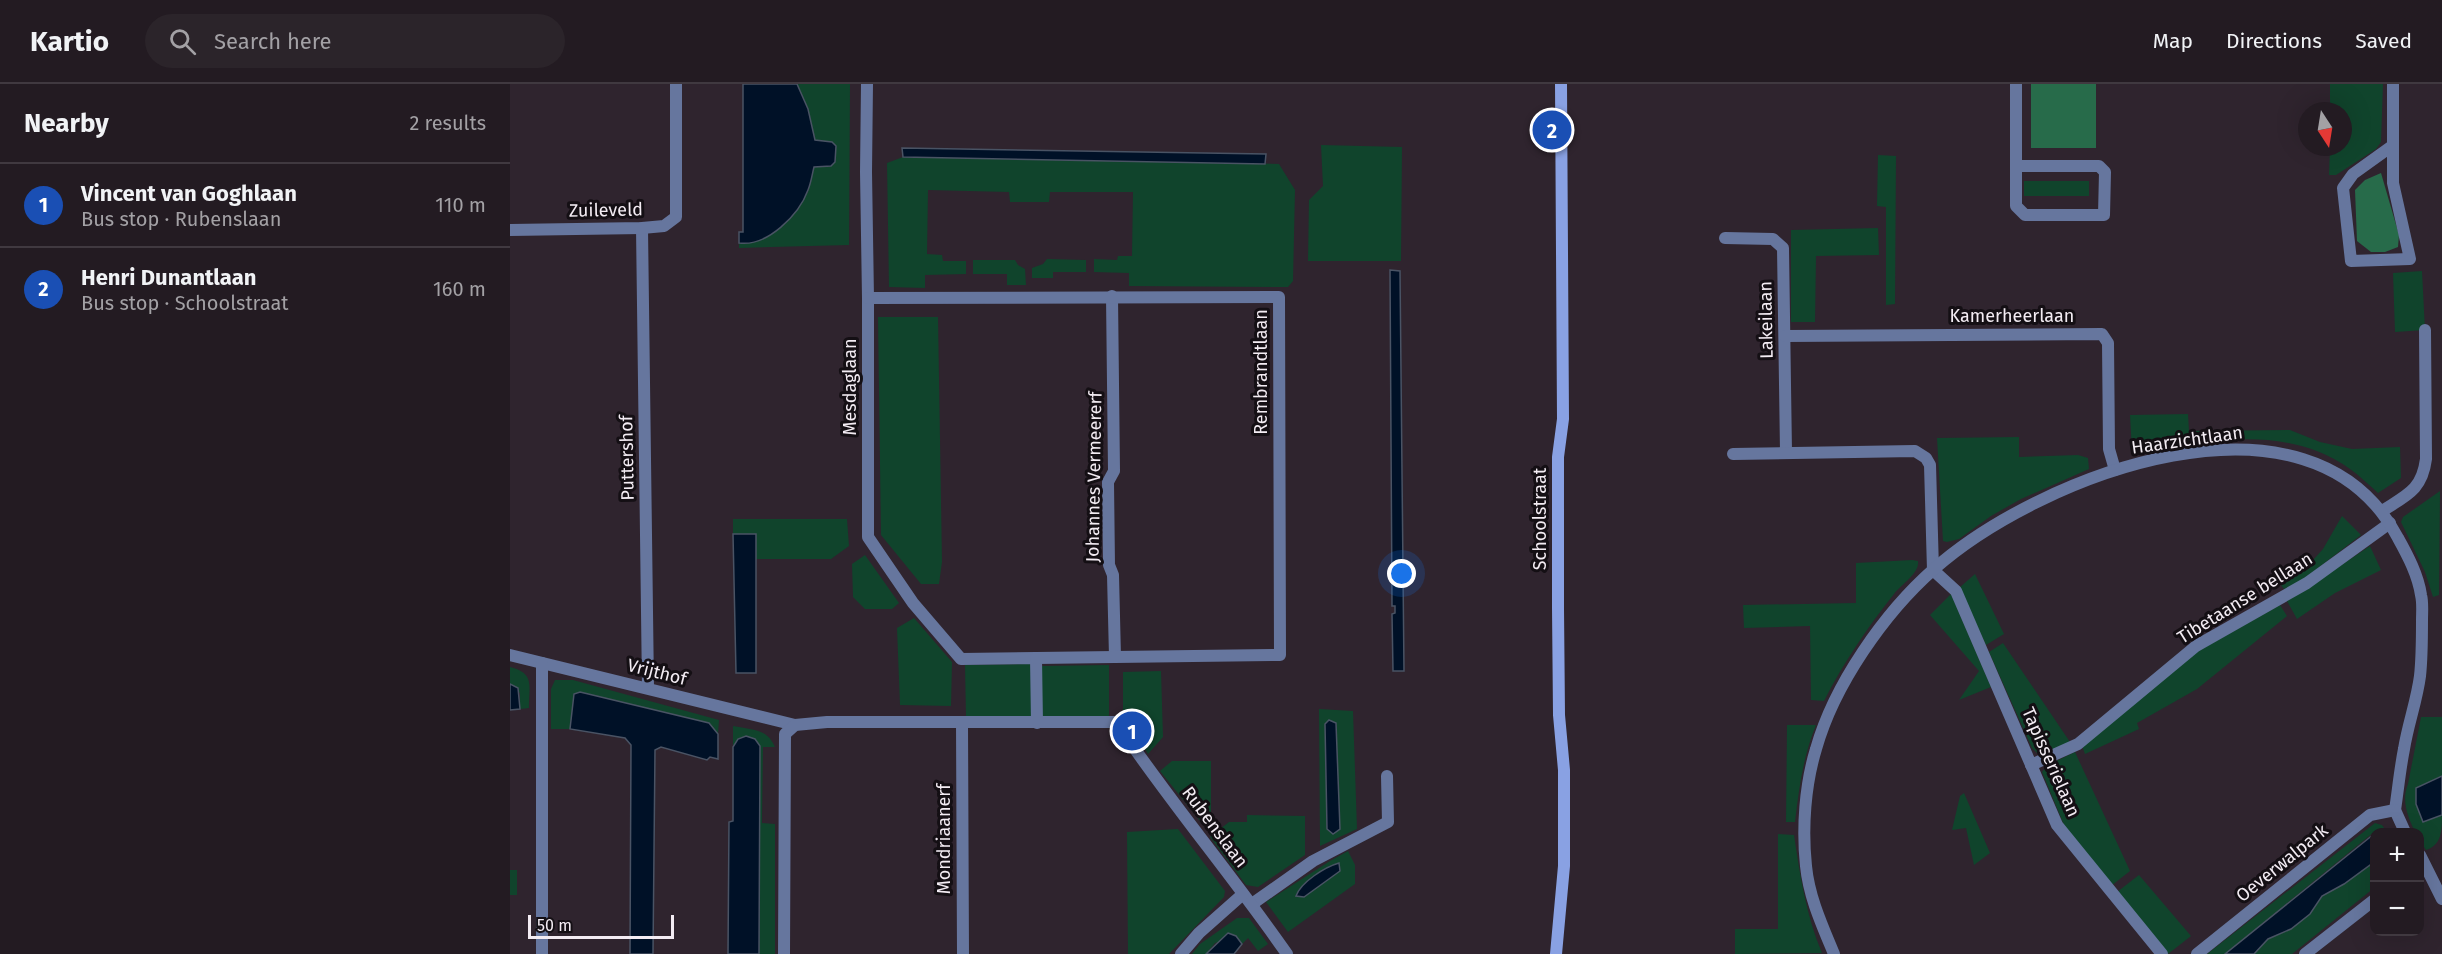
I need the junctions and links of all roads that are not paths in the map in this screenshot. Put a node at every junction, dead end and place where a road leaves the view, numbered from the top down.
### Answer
1 (676, 84) edge
2 (867, 84) edge
3 (1561, 84) edge
4 (2016, 84) edge
5 (2393, 84) edge
6 (2392, 146) junction
7 (2016, 166) junction
8 (642, 228) junction
9 (510, 230) edge
10 (1725, 238) dead end
11 (1112, 296) junction
12 (868, 298) junction
13 (2425, 330) dead end
14 (1785, 336) junction
15 (1786, 452) junction
16 (1733, 454) dead end
17 (2115, 470) junction
18 (2382, 511) junction
19 (2390, 523) junction
20 (1933, 570) junction
21 (510, 654) edge
22 (1115, 657) junction
23 (1036, 658) junction
24 (542, 663) junction
25 (648, 688) junction
26 (1116, 722) joint
27 (962, 723) junction
28 (1037, 723) junction
29 (795, 725) junction
30 (2031, 765) junction
31 (1387, 776) dead end
32 (2395, 810) junction
33 (2403, 828) edge
34 (2424, 866) edge
35 (2440, 890) edge
36 (1243, 894) junction
37 (2370, 903) edge
38 (1252, 904) junction
39 (542, 954) edge
40 (784, 954) edge
41 (963, 954) edge
42 (1181, 954) edge
43 (1287, 954) edge
44 (1556, 954) edge
45 (1834, 954) edge
46 (2162, 954) edge
47 (2197, 954) edge
48 (2305, 954) edge

1 - 8 street, Zuileveld
2 - 12 street, Mesdaglaan
3 - 44 street, Schoolstraat
4 - 7 street
5 - 6 street
6 - 6 street
7 - 7 street
8 - 9 street, Zuileveld
8 - 25 street, Puttershof
10 - 14 street, Lakeilaan
11 - 12 street, Rembrandtlaan
11 - 22 street, Johannes Vermeererf
11 - 22 street, Rembrandtlaan
12 - 23 street, Mesdaglaan
13 - 18 street
14 - 15 street, Lakeilaan
14 - 17 street, Kamerheerlaan
15 - 16 street
15 - 20 street
17 - 18 street, Haarzichtlaan
17 - 20 street, Haarzichtlaan
18 - 19 street, Haarzichtlaan
19 - 30 street, Tibetaanse bellaan
19 - 32 street, Haarzichtlaan
20 - 30 street, Tapisserielaan
20 - 45 street, Haarzichtlaan
21 - 24 street, Vrijthof
22 - 23 street
23 - 28 street
24 - 25 street, Vrijthof
24 - 39 street
25 - 29 street, Vrijthof
26 - 28 street, Vrijthof
26 - 36 street, Rubenslaan
27 - 28 street, Vrijthof
27 - 29 street, Vrijthof
27 - 41 street, Mondriaanerf
29 - 40 street
30 - 46 street, Tapisserielaan
31 - 38 street
32 - 33 street
32 - 47 street, Oeverwalpark
34 - 35 street
36 - 38 street, Rubenslaan
36 - 42 street
37 - 48 street
38 - 43 street, Rubenslaan

